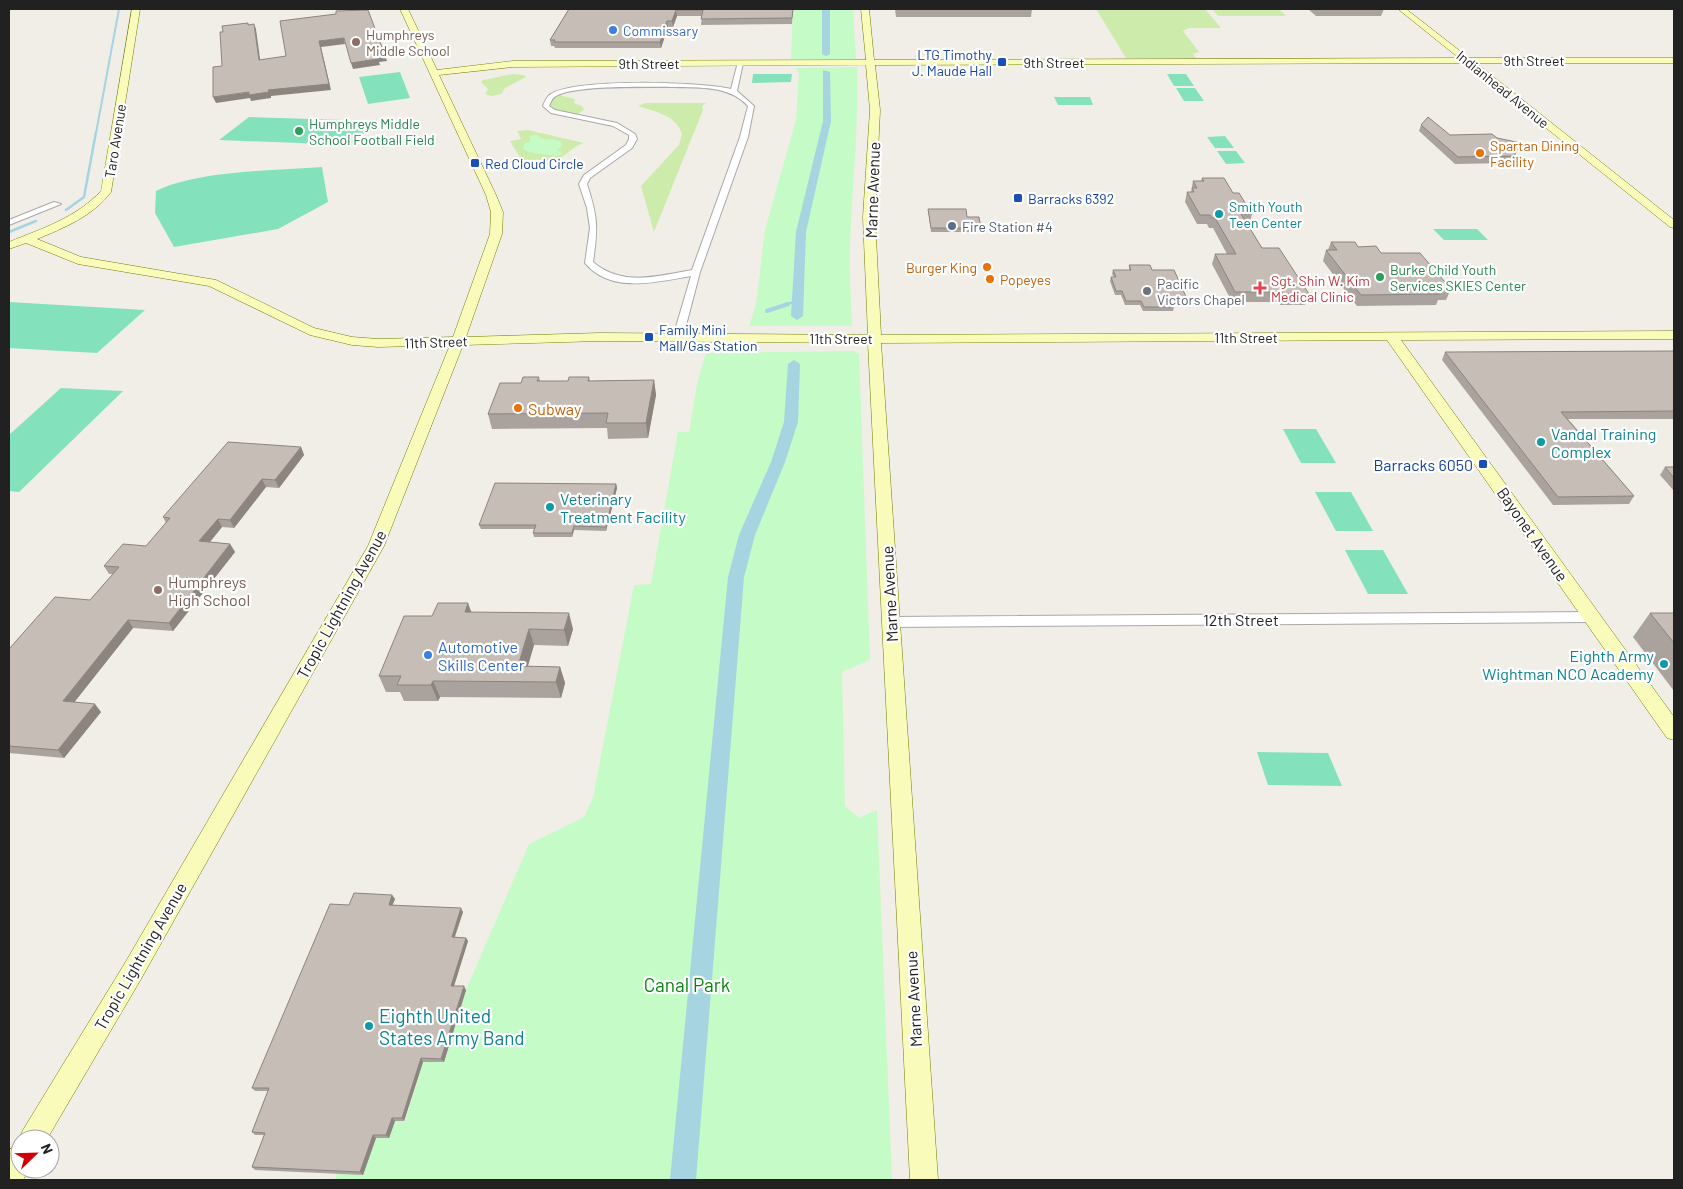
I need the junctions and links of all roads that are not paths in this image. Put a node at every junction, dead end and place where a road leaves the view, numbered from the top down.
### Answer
1 (136, 9) edge
2 (404, 9) edge
3 (865, 9) edge
4 (1402, 9) edge
5 (1467, 60) junction
6 (1674, 60) edge
7 (740, 63) junction
8 (870, 63) junction
9 (434, 73) junction
10 (734, 91) junction
11 (57, 204) dead end
12 (9, 223) edge
13 (1674, 225) edge
14 (26, 239) junction
15 (9, 246) edge
16 (696, 272) junction
17 (1674, 335) edge
18 (1391, 336) junction
19 (678, 337) junction
20 (874, 339) junction
21 (458, 341) junction
22 (1592, 617) junction
23 (890, 622) junction
24 (1674, 732) edge
25 (38, 1129) edge
26 (924, 1180) edge

1 - 14 street, Taro Avenue
2 - 9 street, Tropic Lightning Avenue
3 - 8 street, Marne Avenue
4 - 5 street, Indianhead Avenue
5 - 6 street, 9th Street
5 - 8 street, 9th Street
5 - 13 street, Indianhead Avenue
7 - 8 street, 9th Street
7 - 9 street, 9th Street
7 - 10 street
8 - 20 street, Marne Avenue
9 - 21 street, Tropic Lightning Avenue
10 - 16 street
10 - 16 street
11 - 12 street
14 - 15 street, Taro Avenue
14 - 21 street, 11th Street
16 - 19 street
17 - 18 street, 11th Street
18 - 20 street, 11th Street
18 - 22 street, Bayonet Avenue
19 - 20 street, 11th Street
19 - 21 street, 11th Street
20 - 23 street, Marne Avenue
21 - 25 street, Tropic Lightning Avenue
22 - 23 street, 12th Street
22 - 24 street, Bayonet Avenue
23 - 26 street, Marne Avenue

